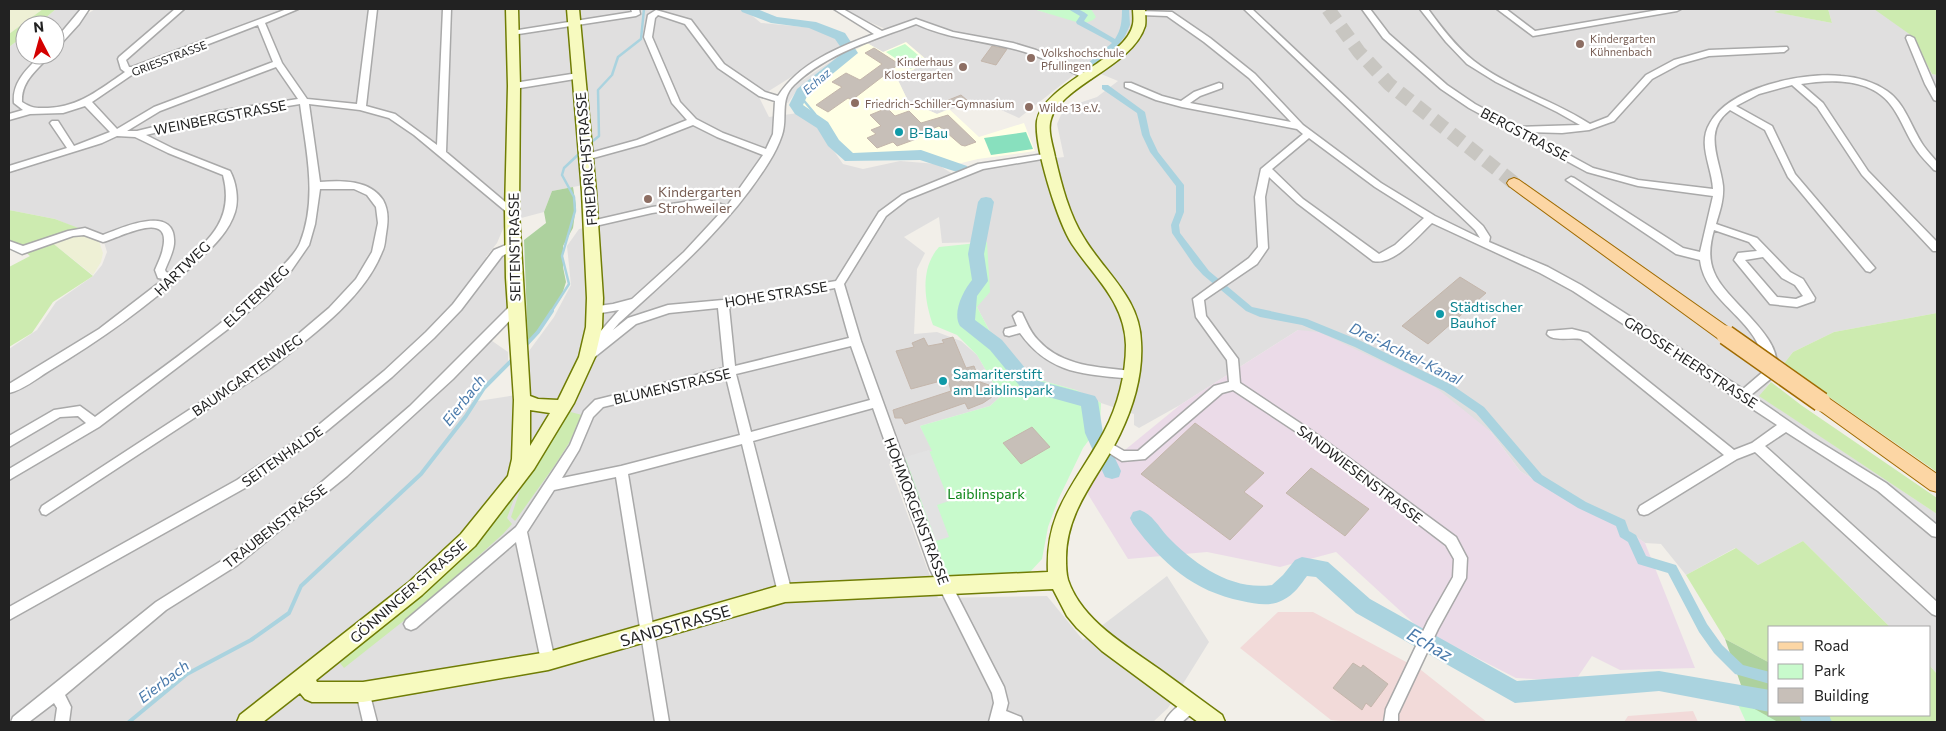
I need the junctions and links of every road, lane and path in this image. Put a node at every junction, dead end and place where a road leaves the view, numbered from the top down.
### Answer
1 (85, 9) edge
2 (180, 9) edge
3 (294, 9) edge
4 (373, 9) edge
5 (447, 9) edge
6 (512, 9) edge
7 (573, 9) edge
8 (838, 9) edge
9 (1248, 9) edge
10 (1366, 9) edge
11 (1424, 9) edge
12 (1502, 9) edge
13 (1676, 9) edge
14 (655, 10) edge
15 (283, 11) edge
16 (636, 11) edge
17 (1140, 11) edge
18 (261, 22) junction
19 (574, 23) junction
20 (512, 33) junction
21 (879, 33) junction
22 (65, 34) edge
23 (1910, 38) dead end
24 (1784, 49) dead end
25 (278, 64) junction
26 (36, 65) edge
27 (133, 70) junction
28 (578, 76) junction
29 (1088, 77) junction
30 (1926, 77) junction
31 (1937, 78) edge
32 (1794, 82) junction
33 (1128, 85) dead end
34 (514, 86) junction
35 (1219, 86) dead end
36 (1937, 98) edge
37 (780, 100) junction
38 (304, 101) junction
39 (88, 102) junction
40 (1182, 104) junction
41 (1729, 106) junction
42 (361, 107) junction
43 (30, 111) junction
44 (9, 117) edge
45 (693, 121) junction
46 (54, 123) dead end
47 (1300, 127) junction
48 (1589, 127) junction
49 (1520, 130) junction
50 (116, 133) junction
51 (138, 134) junction
52 (1309, 134) junction
53 (72, 149) junction
54 (441, 152) junction
55 (768, 154) junction
56 (1048, 155) junction
57 (586, 157) junction
58 (1937, 168) edge
59 (9, 169) edge
60 (1266, 169) junction
61 (1571, 180) dead end
62 (1514, 183) tunnel mouth
63 (316, 186) junction
64 (1718, 192) junction
65 (729, 210) junction
66 (512, 212) junction
67 (1431, 218) junction
68 (591, 224) junction
69 (1710, 225) junction
70 (9, 244) edge
71 (1484, 244) junction
72 (513, 246) junction
73 (1937, 248) edge
74 (22, 250) junction
75 (9, 254) edge
76 (1766, 254) junction
77 (1704, 257) junction
78 (1870, 268) dead end
79 (174, 278) junction
80 (839, 284) junction
81 (638, 300) junction
82 (723, 304) junction
83 (515, 308) junction
84 (595, 310) junction
85 (1018, 316) dead end
86 (1024, 328) junction
87 (1009, 332) dead end
88 (1552, 334) dead end
89 (855, 342) junction
90 (587, 356) junction
91 (730, 372) junction
92 (1132, 374) junction
93 (1235, 385) junction
94 (9, 389) edge
95 (1743, 395) junction
96 (522, 400) junction
97 (876, 403) junction
98 (562, 408) junction
99 (95, 424) junction
100 (1787, 425) junction
101 (748, 438) junction
102 (1108, 440) junction
103 (9, 442) edge
104 (1756, 446) junction
105 (1733, 456) junction
106 (621, 471) junction
107 (9, 476) edge
108 (1937, 484) edge
109 (513, 485) junction
110 (551, 485) junction
111 (46, 510) dead end
112 (1644, 510) dead end
113 (520, 531) junction
114 (1937, 532) edge
115 (1058, 580) junction
116 (945, 586) junction
117 (785, 593) junction
118 (1937, 610) edge
119 (9, 614) edge
120 (412, 624) dead end
121 (648, 633) junction
122 (548, 661) junction
123 (302, 678) junction
124 (363, 692) junction
125 (57, 694) junction
126 (1191, 705) junction
127 (998, 719) edge
128 (18, 722) edge
129 (62, 722) edge
130 (247, 722) edge
131 (370, 722) edge
132 (662, 722) edge
133 (1016, 722) edge
134 (1172, 722) edge
135 (1215, 722) edge
136 (1391, 722) edge

1 - 22 street
2 - 27 street
3 - 15 street, GRIESSTRASSE
4 - 42 street
5 - 54 street
6 - 20 main road, SEITENSTRASSE
7 - 19 main road, FRIEDRICHSTRASSE
8 - 21 street
9 - 71 street
10 - 49 street, BERGSTRASSE
11 - 48 street
12 - 13 street
14 - 37 street
14 - 45 street
15 - 18 street, GRIESSTRASSE
16 - 19 street
17 - 29 main road, GROSSE HEERSTRASSE
17 - 47 street, GROSSE HEERSTRASSE
18 - 25 street, ELSTERWEG
18 - 27 street, GRIESSTRASSE
19 - 20 street
19 - 28 main road, FRIEDRICHSTRASSE
20 - 34 main road, SEITENSTRASSE
21 - 29 street
21 - 37 street
23 - 30 street
24 - 48 street
25 - 38 street, ELSTERWEG
25 - 50 street
26 - 43 street
27 - 39 street, GRIESSTRASSE
28 - 34 street
28 - 57 main road, FRIEDRICHSTRASSE
29 - 56 main road, GROSSE HEERSTRASSE
30 - 31 street
30 - 36 street
32 - 41 street
32 - 58 street
32 - 73 street
33 - 40 street
34 - 66 main road, SEITENSTRASSE
35 - 40 street
37 - 55 street, GÖNNINGER STRASSE
38 - 42 street, WEINBERGSTRASSE
38 - 51 street, WEINBERGSTRASSE
38 - 63 street, ELSTERWEG
39 - 43 street, GRIESSTRASSE
39 - 50 street
40 - 47 street
41 - 64 street
41 - 78 street
42 - 54 street, WEINBERGSTRASSE
43 - 44 street, GRIESSTRASSE
45 - 55 street
45 - 57 street
46 - 53 street
47 - 52 street, GROSSE HEERSTRASSE
48 - 49 street
49 - 64 street, BERGSTRASSE
50 - 51 street, WEINBERGSTRASSE
50 - 53 street
51 - 79 street, HARTWEG
52 - 60 street
52 - 67 street, GROSSE HEERSTRASSE
53 - 59 street
54 - 66 street, WEINBERGSTRASSE
55 - 65 street, GÖNNINGER STRASSE
56 - 80 street, HOHE STRASSE
56 - 92 main road, GROSSE HEERSTRASSE
57 - 68 main road, FRIEDRICHSTRASSE
60 - 67 street
60 - 93 street
61 - 77 street
62 - 108 main road, bridge
63 - 99 street, ELSTERWEG
63 - 111 street, BAUMGARTENWEG
64 - 69 street
65 - 68 street
65 - 81 street, GÖNNINGER STRASSE
66 - 72 main road, SEITENSTRASSE
67 - 71 street, GROSSE HEERSTRASSE
68 - 84 main road, FRIEDRICHSTRASSE
69 - 76 street
69 - 77 street
70 - 74 street
71 - 95 street, GROSSE HEERSTRASSE
72 - 83 main road, SEITENSTRASSE
72 - 119 street, SEITENHALDE
74 - 75 street
74 - 79 street
76 - 76 street
77 - 95 street
79 - 94 street, HARTWEG
80 - 82 street, HOHE STRASSE
80 - 89 street, HOHMORGENSTRASSE
81 - 84 street, GÖNNINGER STRASSE
81 - 90 street, GÖNNINGER STRASSE
82 - 90 street, HOHE STRASSE
82 - 91 street
83 - 96 main road, SEITENSTRASSE
83 - 125 street, TRAUBENSTRASSE
84 - 90 main road, GÖNNINGER STRASSE
85 - 86 street
86 - 87 street
86 - 92 street
88 - 105 street
89 - 91 street, BLUMENSTRASSE
89 - 97 street, HOHMORGENSTRASSE
90 - 98 main road, GÖNNINGER STRASSE
91 - 101 street
91 - 110 street, BLUMENSTRASSE
92 - 102 main road, GROSSE HEERSTRASSE
93 - 102 street
93 - 136 street, SANDWIESENSTRASSE
95 - 100 street, GROSSE HEERSTRASSE
96 - 98 main road
96 - 109 main road, SEITENSTRASSE
97 - 101 street
97 - 116 street, HOHMORGENSTRASSE
98 - 109 main road, GÖNNINGER STRASSE
99 - 103 street
99 - 107 street, ELSTERWEG
100 - 104 street
100 - 114 street, GROSSE HEERSTRASSE
101 - 106 street
101 - 117 street
102 - 115 main road, GROSSE HEERSTRASSE
104 - 105 street
104 - 118 street
105 - 112 street
106 - 110 street
106 - 121 street
109 - 123 main road, GÖNNINGER STRASSE
110 - 113 street, BLUMENSTRASSE
113 - 120 street, BLUMENSTRASSE
113 - 122 street
115 - 116 main road, SANDSTRASSE
115 - 126 main road
116 - 117 main road, SANDSTRASSE
116 - 127 street, HOHMORGENSTRASSE
117 - 121 main road, SANDSTRASSE
121 - 122 main road, SANDSTRASSE
121 - 132 street
122 - 124 main road, SANDSTRASSE
123 - 124 main road, SANDSTRASSE
123 - 130 main road, GÖNNINGER STRASSE
124 - 131 street
125 - 128 street, TRAUBENSTRASSE
125 - 129 street
126 - 134 street
126 - 135 main road
127 - 133 street, HOHMORGENSTRASSE

